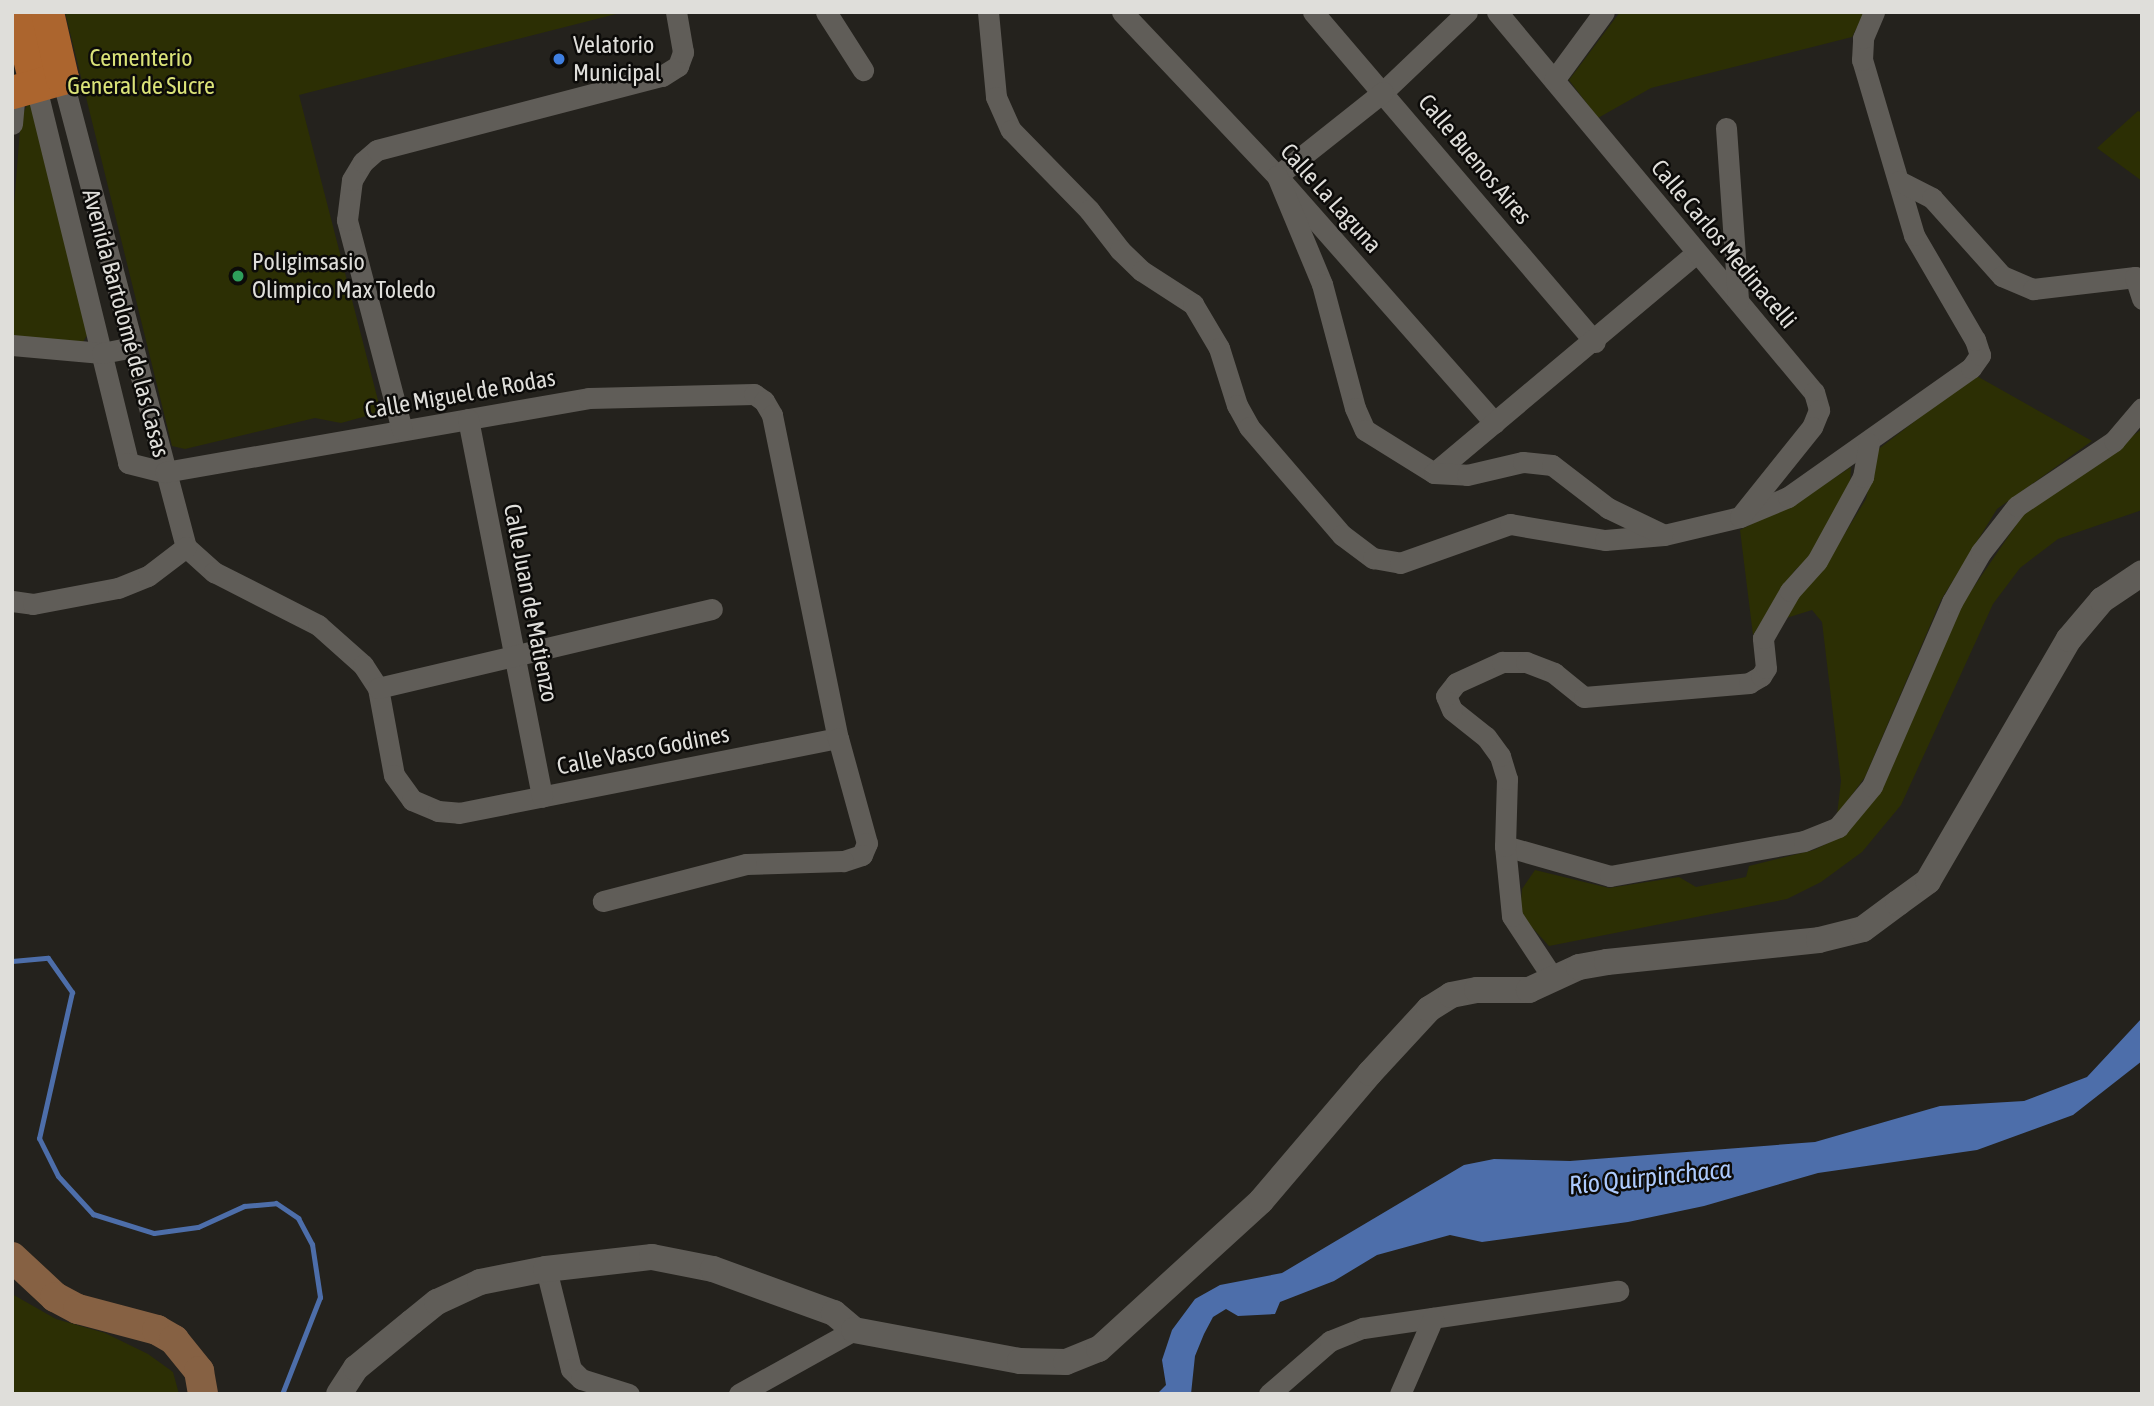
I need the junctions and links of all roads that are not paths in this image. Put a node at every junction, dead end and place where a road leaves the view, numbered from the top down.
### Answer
1 (18, 12) edge
2 (47, 12) edge
3 (676, 12) edge
4 (826, 12) edge
5 (988, 12) edge
6 (1122, 12) edge
7 (1313, 12) edge
8 (1467, 12) edge
9 (1497, 12) edge
10 (1604, 12) edge
11 (1874, 12) edge
12 (863, 70) dead end
13 (1554, 80) junction
14 (1383, 92) junction
15 (27, 94) edge
16 (1726, 128) dead end
17 (1278, 176) junction
18 (1899, 181) junction
19 (1696, 253) junction
20 (2142, 299) edge
21 (1738, 301) junction
22 (1595, 342) junction
23 (12, 345) edge
24 (132, 347) junction
25 (102, 353) junction
26 (2142, 408) edge
27 (468, 419) junction
28 (1495, 423) junction
29 (402, 430) junction
30 (1868, 444) junction
31 (165, 472) junction
32 (1434, 473) junction
33 (1740, 517) junction
34 (1664, 535) junction
35 (187, 547) junction
36 (2142, 573) edge
37 (12, 601) edge
38 (712, 609) dead end
39 (514, 653) junction
40 (378, 688) junction
41 (838, 738) junction
42 (541, 797) junction
43 (1505, 846) junction
44 (603, 901) dead end
45 (1553, 978) junction
46 (12, 1257) edge
47 (546, 1269) junction
48 (1618, 1291) dead end
49 (1433, 1318) junction
50 (854, 1330) junction
51 (203, 1394) edge
52 (339, 1394) edge
53 (629, 1394) edge
54 (739, 1394) edge
55 (1269, 1394) edge
56 (1400, 1394) edge

1 - 15 main road, Avenida Bartolomé de las Casas
2 - 15 main road, Avenida Bartolomé de las Casas
3 - 29 street
4 - 12 street
5 - 34 street
6 - 17 street, Calle La Laguna
7 - 14 street, Calle Buenos Aires
8 - 14 street
9 - 13 street, Calle Carlos Medinacelli
10 - 13 street
11 - 18 street
13 - 19 street, Calle Carlos Medinacelli
14 - 17 street
14 - 22 street, Calle Buenos Aires
15 - 24 street, Avenida Bartolomé de las Casas
15 - 25 street, Avenida Bartolomé de las Casas
16 - 21 street
17 - 28 street, Calle La Laguna
17 - 32 street
18 - 20 street
18 - 30 street
19 - 21 street, Calle Carlos Medinacelli
19 - 22 street
21 - 33 street, Calle Carlos Medinacelli
22 - 28 street
23 - 25 street
24 - 25 street
24 - 31 street, Avenida Bartolomé de las Casas
25 - 31 street, Avenida Bartolomé de las Casas
26 - 43 street
27 - 29 street, Calle Miguel de Rodas
27 - 39 street, Calle Juan de Matienzo
27 - 41 street, Calle Miguel de Rodas
28 - 32 street
29 - 31 street, Calle Miguel de Rodas
30 - 33 street
30 - 43 street
31 - 35 street
32 - 34 street
33 - 34 street
35 - 37 street
35 - 40 street
36 - 45 street
38 - 39 street
39 - 40 street
39 - 42 street, Calle Juan de Matienzo
40 - 42 street, Calle Vasco Godines
41 - 42 street, Calle Vasco Godines
41 - 44 street
43 - 45 street
45 - 50 street
46 - 51 main road
47 - 50 street
47 - 52 street
47 - 53 street
48 - 49 street
49 - 55 street
49 - 56 street
50 - 54 street

